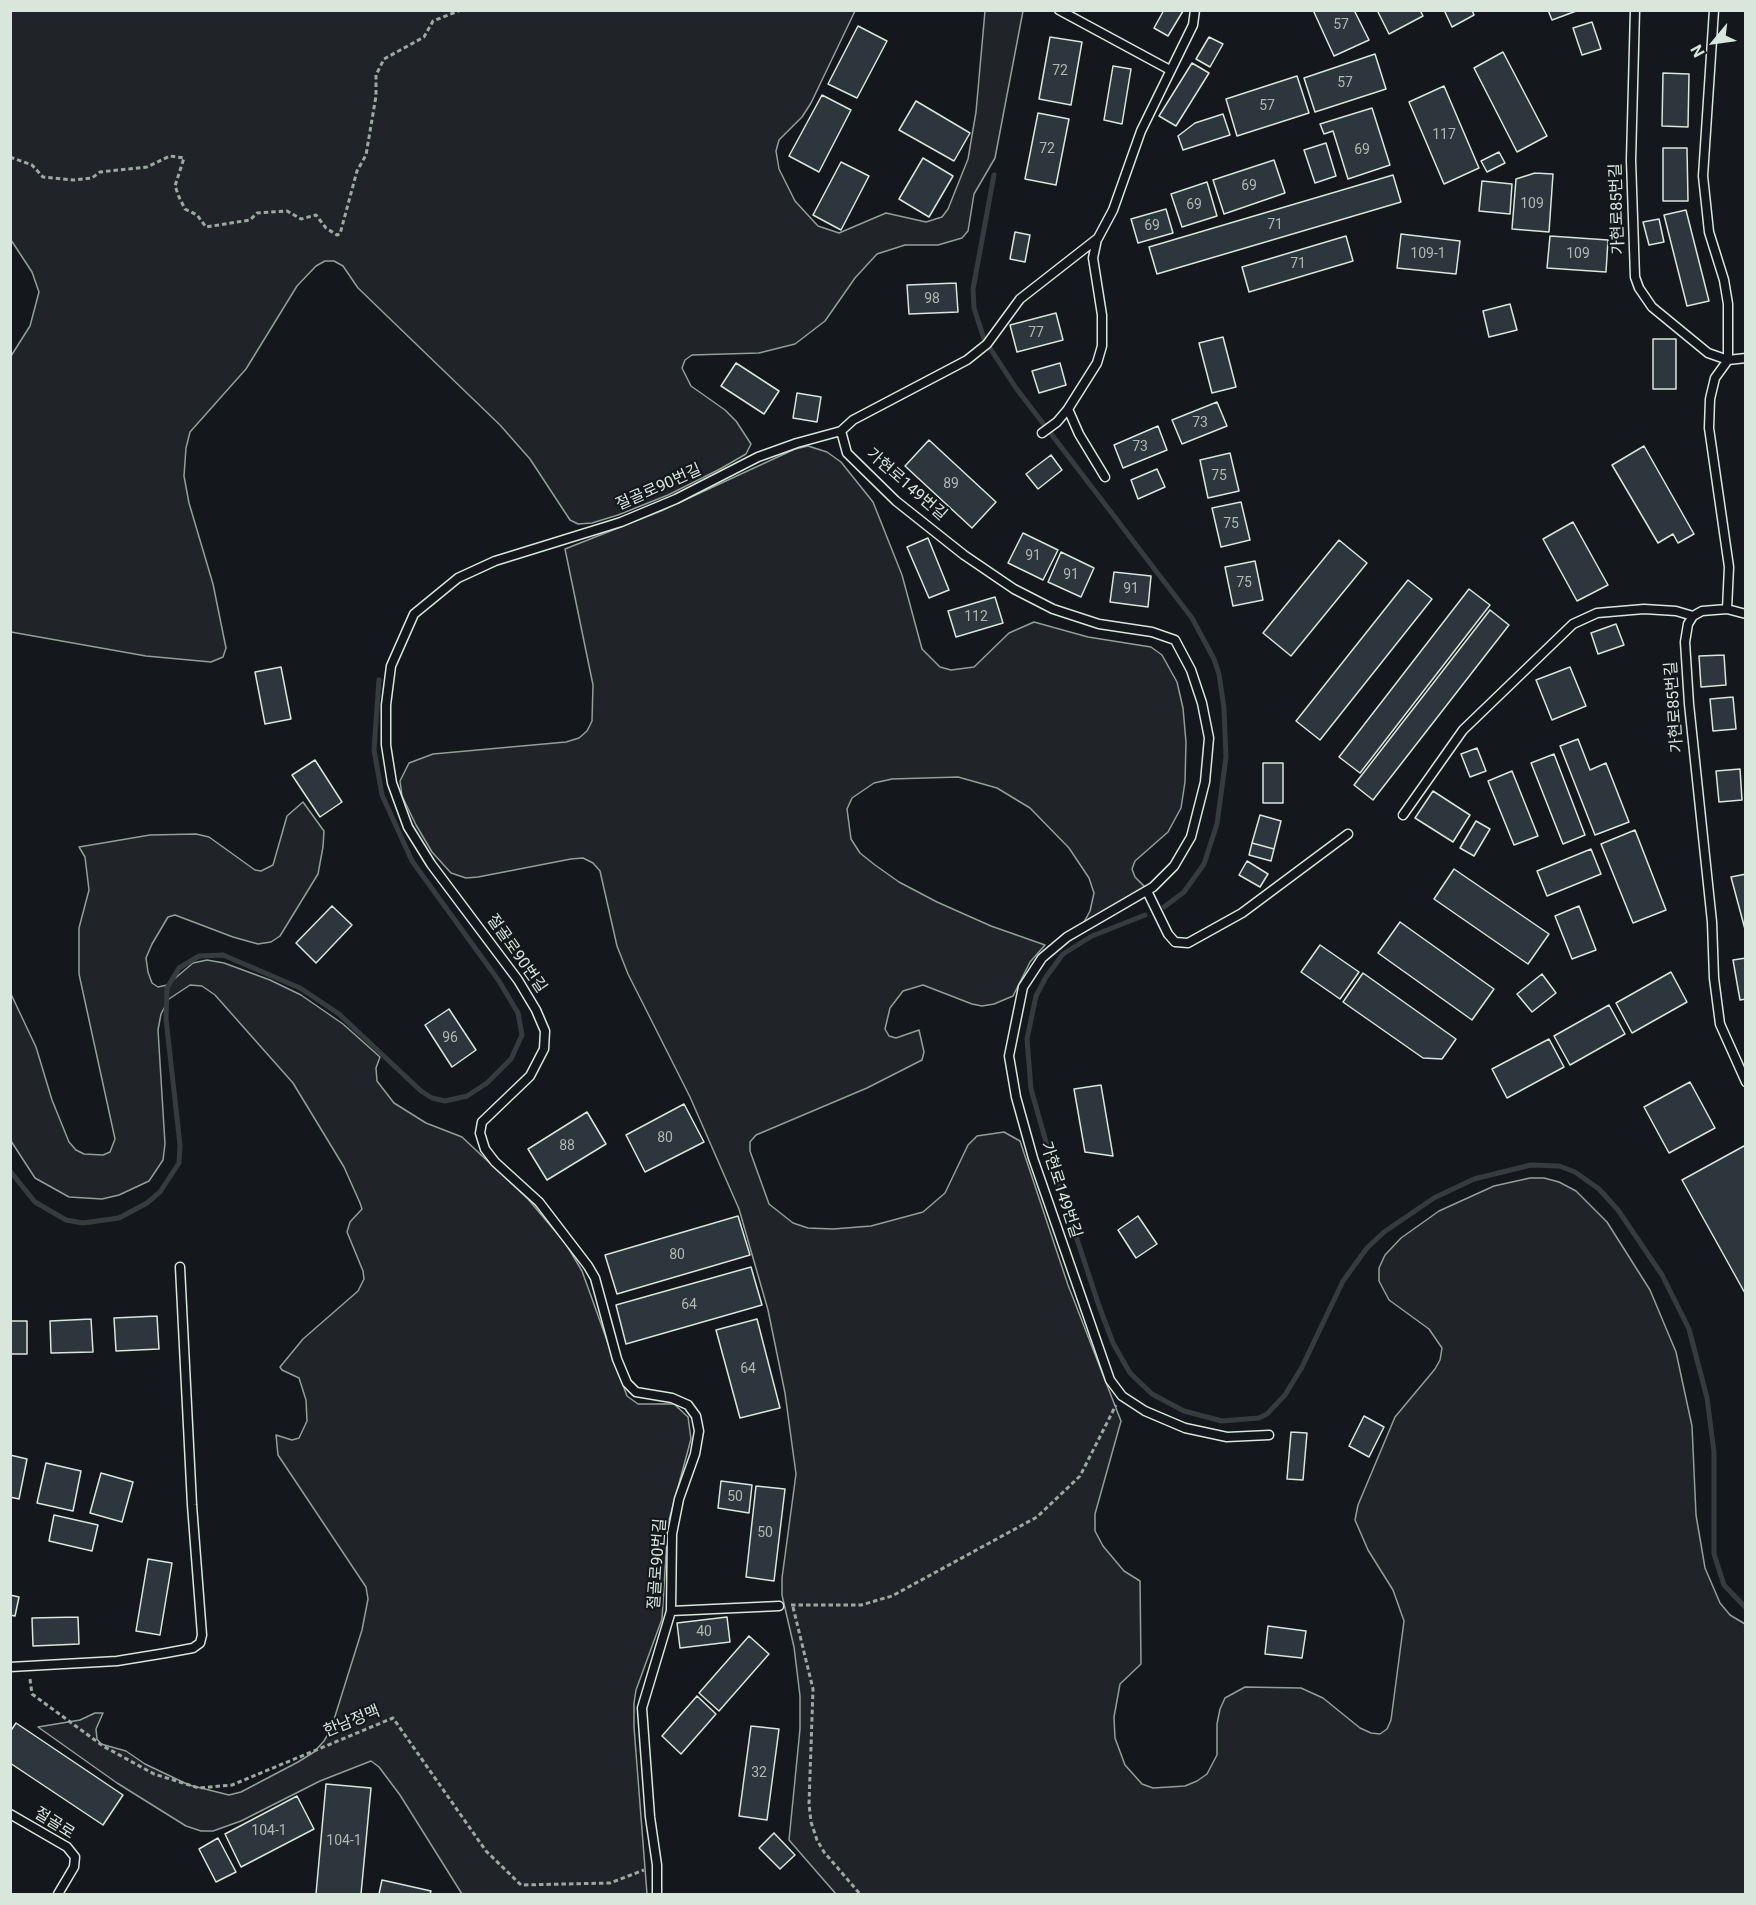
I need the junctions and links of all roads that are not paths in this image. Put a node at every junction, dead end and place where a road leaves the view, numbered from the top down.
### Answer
1 (1059, 10) edge
2 (1195, 10) edge
3 (1635, 10) edge
4 (1714, 10) edge
5 (1170, 70) junction
6 (1098, 238) junction
7 (1746, 358) edge
8 (1728, 360) junction
9 (1068, 409) junction
10 (841, 431) junction
11 (1042, 433) dead end
12 (1105, 477) dead end
13 (1727, 609) junction
14 (1746, 614) edge
15 (1693, 616) junction
16 (1403, 815) dead end
17 (1348, 834) dead end
18 (1147, 891) junction
19 (1746, 1082) edge
20 (180, 1267) dead end
21 (1269, 1435) dead end
22 (779, 1606) road end
23 (671, 1611) junction
24 (10, 1667) edge
25 (10, 1814) edge
26 (58, 1894) edge
27 (657, 1894) edge

1 - 5 lane
2 - 5 lane
3 - 8 lane, 가현로85번길
4 - 8 lane
5 - 6 lane
6 - 9 lane
6 - 10 lane
7 - 8 lane, 가현로85번길
8 - 13 lane
9 - 11 lane
9 - 12 lane
10 - 18 lane, 가현로149번길
10 - 23 lane, 절골로90번길
13 - 14 lane
13 - 15 lane
15 - 16 lane
15 - 19 lane, 가현로85번길
17 - 18 lane
18 - 21 lane, 가현로149번길
20 - 24 lane
22 - 23 lane
23 - 27 lane, 절골로90번길
25 - 26 lane, 절골로

